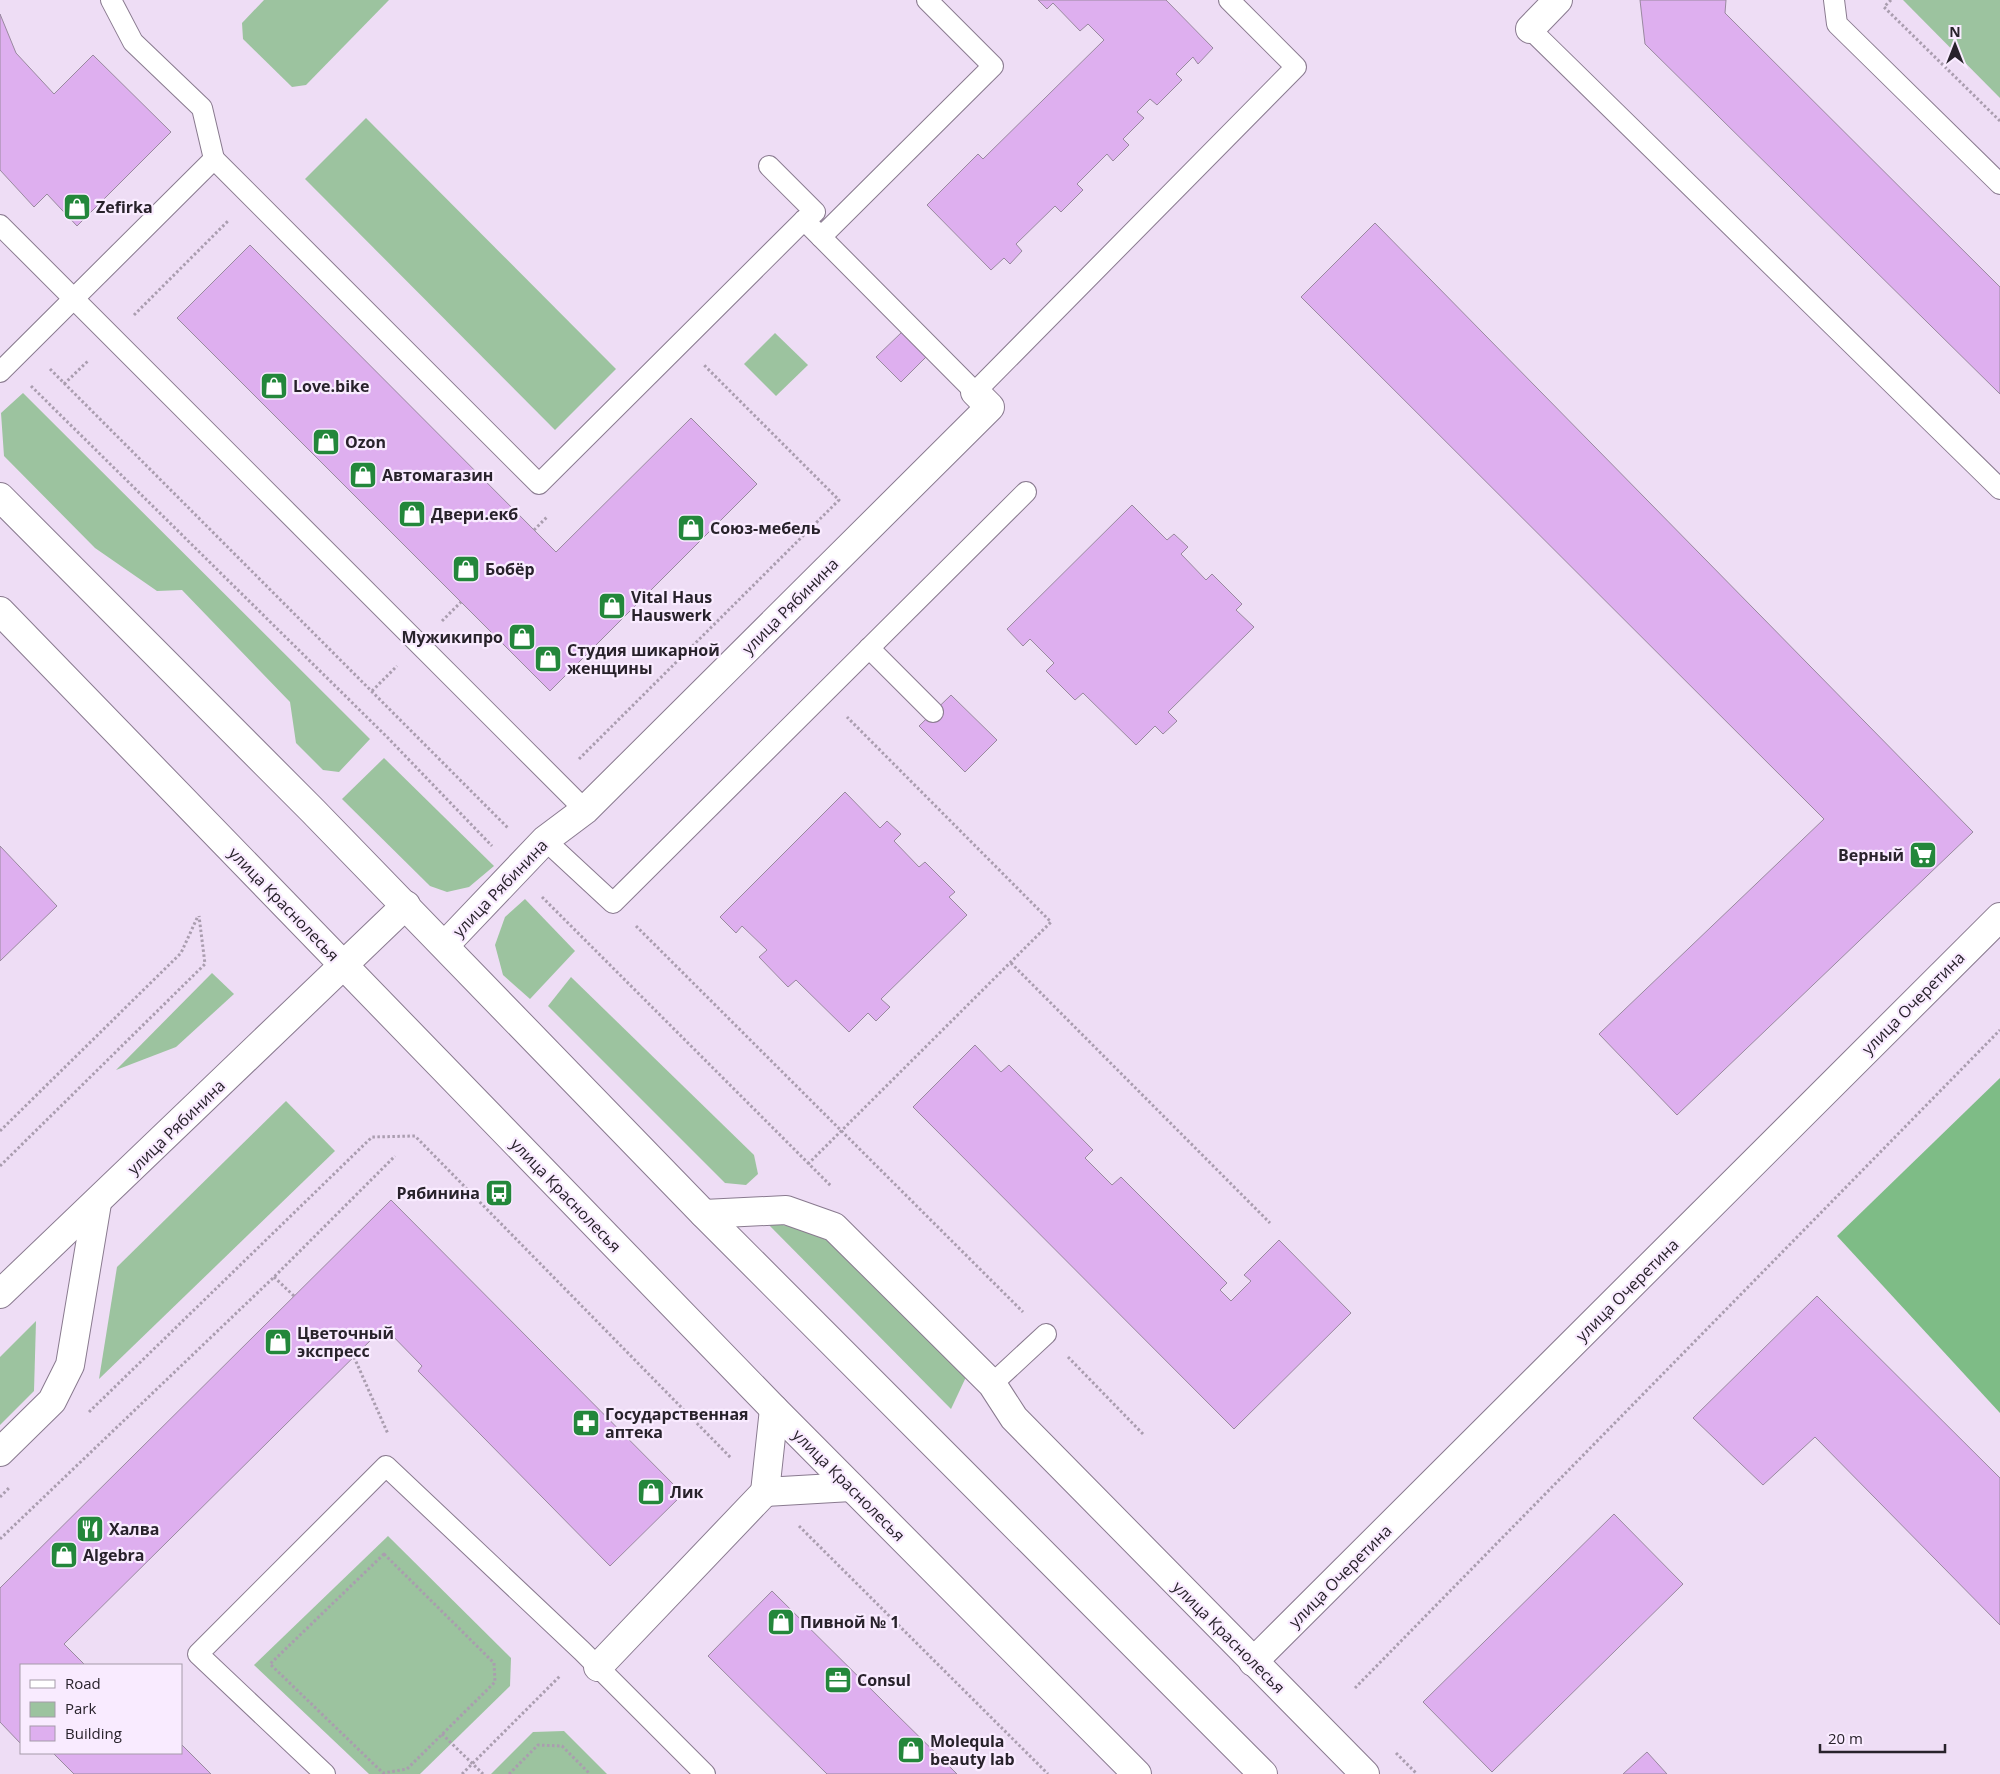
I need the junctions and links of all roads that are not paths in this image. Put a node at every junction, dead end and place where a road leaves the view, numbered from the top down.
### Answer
1 (111, 0) edge
2 (927, 0) edge
3 (1229, 0) edge
4 (1558, 0) edge
5 (1834, 0) edge
6 (1530, 29) joint
7 (214, 159) junction
8 (768, 166) dead end
9 (2000, 184) edge
10 (804, 220) junction
11 (0, 225) edge
12 (821, 237) junction
13 (74, 299) junction
14 (4, 368) edge
15 (975, 392) junction
16 (2000, 489) edge
17 (1026, 492) dead end
18 (0, 497) edge
19 (0, 611) edge
20 (869, 648) junction
21 (933, 712) dead end
22 (585, 810) junction
23 (529, 856) junction
24 (406, 905) junction
25 (2000, 917) edge
26 (445, 945) junction
27 (344, 966) junction
28 (97, 1203) junction
29 (704, 1214) junction
30 (0, 1294) edge
31 (1046, 1334) road end
32 (992, 1384) junction
33 (774, 1409) junction
34 (0, 1452) edge
35 (851, 1487) junction
36 (766, 1492) junction
37 (1253, 1662) junction
38 (598, 1667) junction
39 (325, 1774) edge
40 (705, 1774) edge
41 (1137, 1774) edge
42 (1263, 1774) edge
43 (1365, 1774) edge

1 - 7 lane
2 - 12 lane
3 - 15 lane
4 - 6 street
5 - 9 lane
6 - 16 lane
7 - 10 lane
7 - 13 lane
8 - 10 lane
10 - 12 lane
11 - 13 lane
12 - 15 lane
13 - 14 lane
13 - 22 lane
15 - 22 street, улица Рябинина
17 - 20 lane
18 - 24 street
19 - 27 street, улица Краснолесья
20 - 21 lane
20 - 23 lane
22 - 23 street, улица Рябинина
23 - 26 street, улица Рябинина
24 - 26 street
24 - 27 street, улица Рябинина
25 - 37 street, улица Очеретина
26 - 29 street
27 - 28 street, улица Рябинина
27 - 33 street, улица Краснолесья
28 - 30 street, улица Рябинина
28 - 34 street
29 - 32 street, улица Краснолесья
29 - 42 street
31 - 32 lane
32 - 37 street, улица Краснолесья
33 - 35 street, улица Краснолесья
33 - 36 street
35 - 36 street
35 - 41 street, улица Краснолесья
36 - 38 street
37 - 43 street, улица Краснолесья
38 - 39 lane
38 - 40 lane

